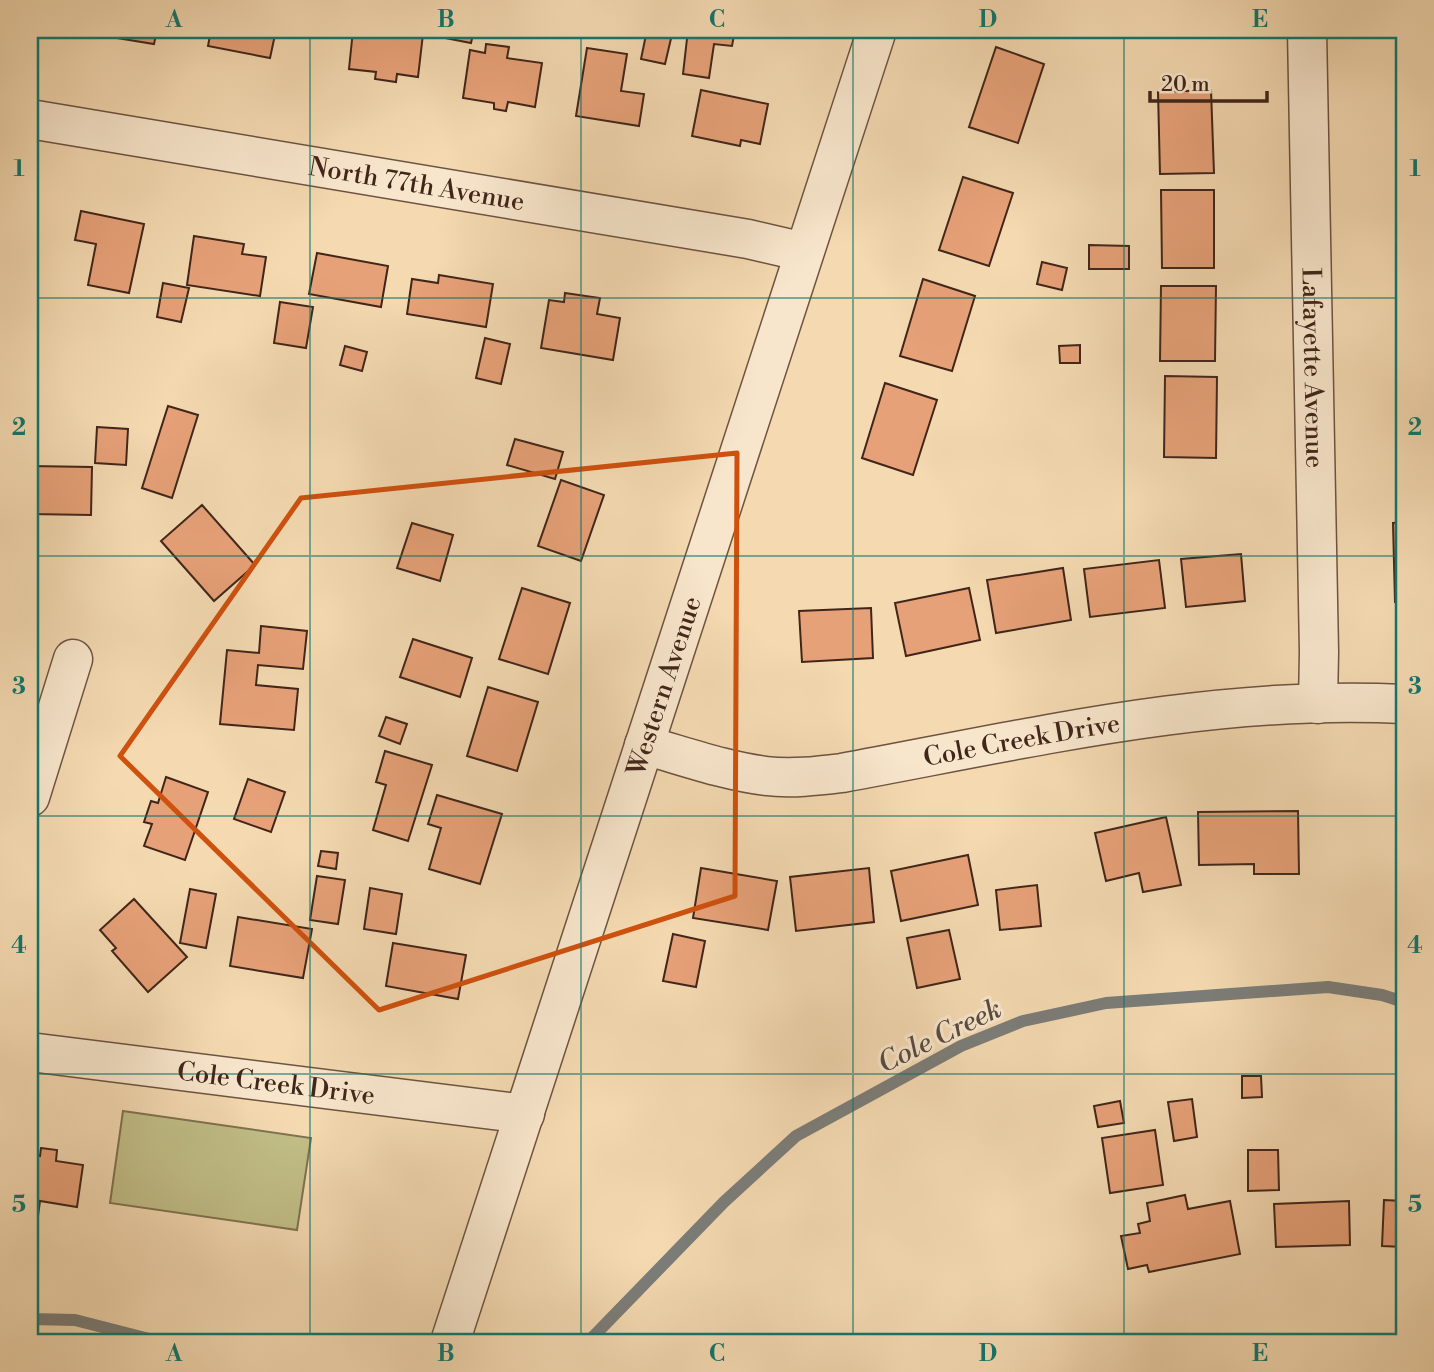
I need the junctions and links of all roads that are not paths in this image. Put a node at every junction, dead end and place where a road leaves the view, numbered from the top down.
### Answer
1 (877, 30) edge
2 (1307, 30) edge
3 (30, 119) edge
4 (804, 252) junction
5 (73, 659) dead end
6 (1318, 704) junction
7 (1404, 704) edge
8 (645, 745) junction
9 (30, 797) edge
10 (30, 1052) edge
11 (525, 1114) junction
12 (450, 1342) edge

1 - 4 street, Western Avenue
2 - 6 street, Lafayette Avenue
3 - 4 street, North 77th Avenue
4 - 8 street, Western Avenue
5 - 9 street
6 - 7 street, Cole Creek Drive
6 - 8 street, Cole Creek Drive
8 - 11 street, Western Avenue
10 - 11 street, Cole Creek Drive
11 - 12 street, Western Avenue

